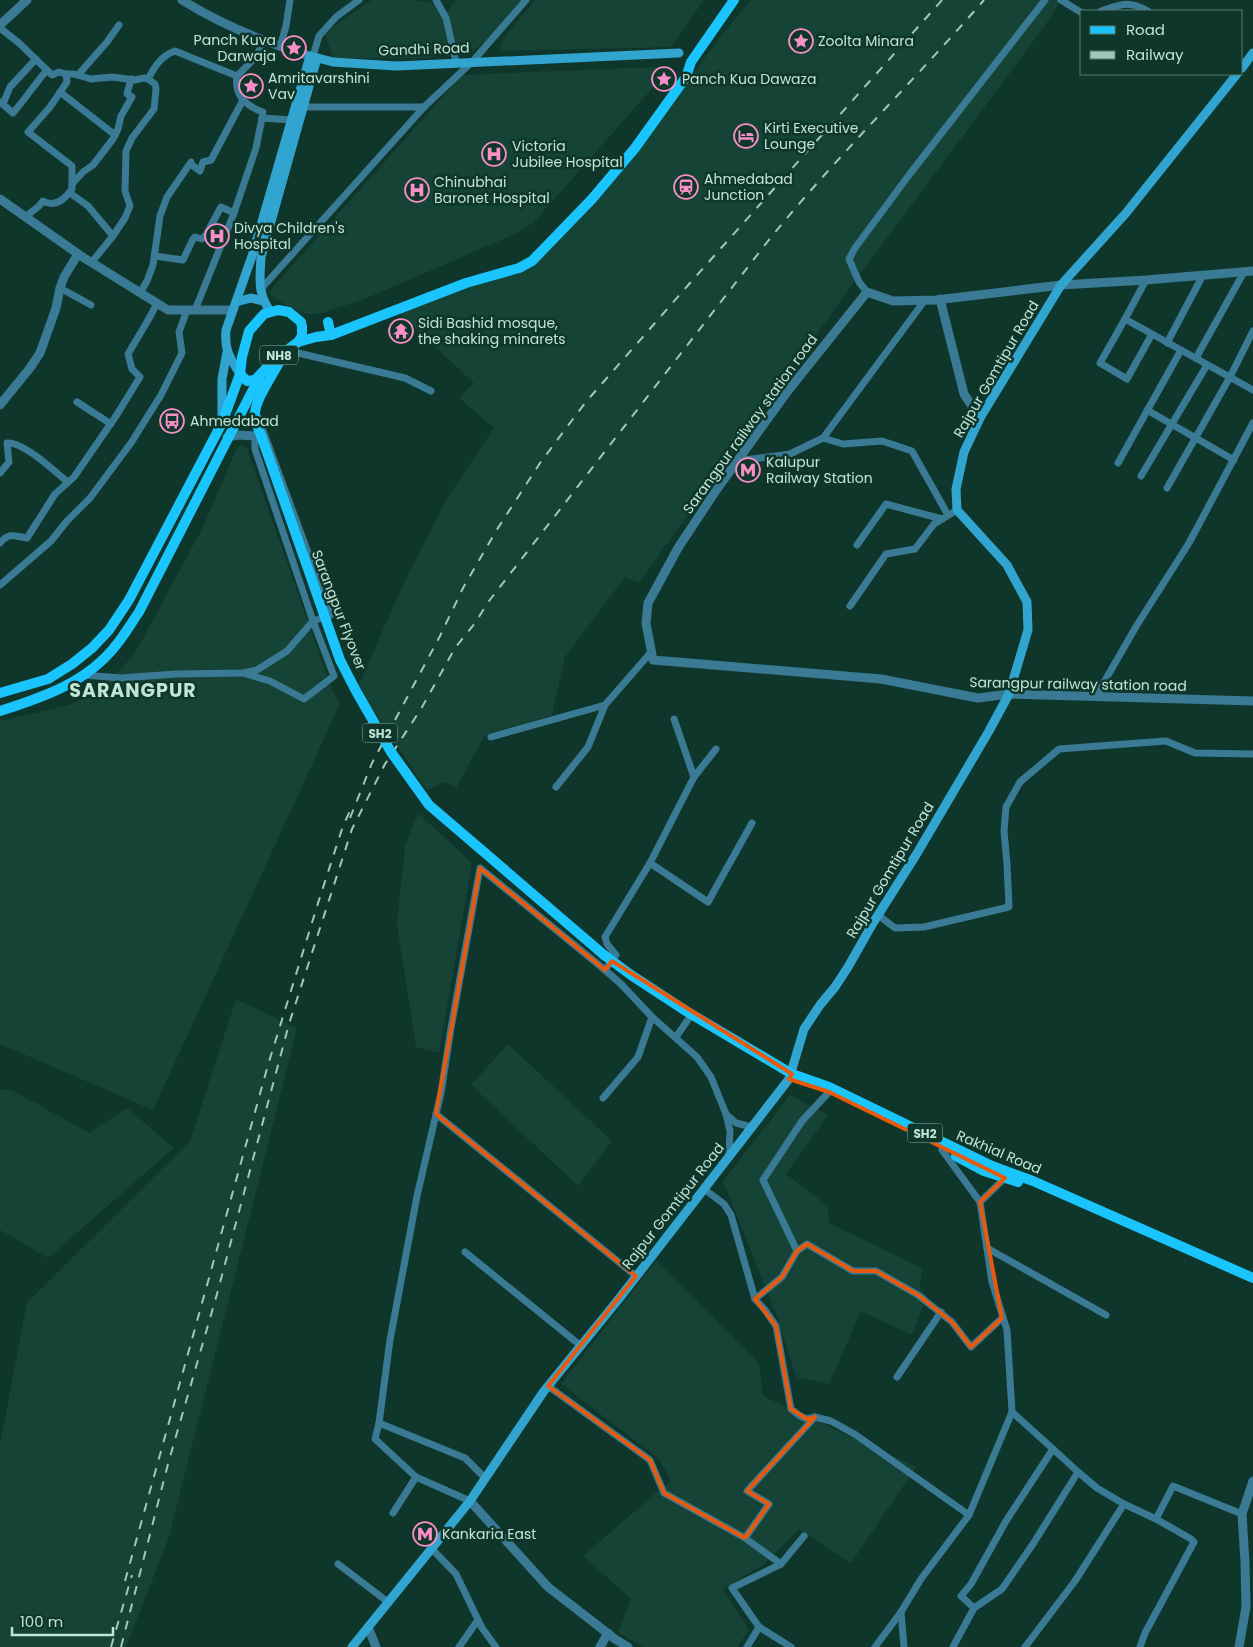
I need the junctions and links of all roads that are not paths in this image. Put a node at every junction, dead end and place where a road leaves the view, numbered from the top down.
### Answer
1 (27, 0) edge
2 (182, 0) edge
3 (290, 0) edge
4 (359, 0) edge
5 (436, 0) edge
6 (526, 0) edge
7 (734, 0) edge
8 (1045, 0) edge
9 (1061, 0) edge
10 (1104, 10) edge
11 (1146, 10) edge
12 (1080, 13) edge
13 (119, 25) dead end
14 (0, 26) edge
15 (264, 40) junction
16 (280, 47) junction
17 (679, 53) dead end
18 (1253, 53) edge
19 (314, 57) junction
20 (36, 59) junction
21 (473, 61) junction
22 (456, 62) junction
23 (1243, 67) edge
24 (47, 70) junction
25 (66, 74) junction
26 (78, 75) junction
27 (1236, 75) edge
28 (237, 76) junction
29 (131, 79) junction
30 (148, 79) junction
31 (60, 92) junction
32 (243, 100) junction
33 (2, 103) edge
34 (303, 107) junction
35 (424, 107) junction
36 (262, 118) junction
37 (292, 120) junction
38 (115, 135) junction
39 (72, 184) junction
40 (70, 193) junction
41 (0, 199) edge
42 (234, 213) junction
43 (25, 217) junction
44 (113, 236) junction
45 (78, 254) junction
46 (155, 256) junction
47 (92, 262) junction
48 (1248, 272) edge
49 (1204, 276) junction
50 (1146, 280) junction
51 (1061, 285) junction
52 (60, 288) junction
53 (260, 290) junction
54 (140, 292) junction
55 (867, 292) junction
56 (925, 300) junction
57 (940, 300) junction
58 (263, 301) junction
59 (156, 303) junction
60 (91, 305) dead end
61 (234, 306) junction
62 (191, 310) junction
63 (270, 311) junction
64 (1125, 319) junction
65 (328, 322) dead end
66 (1253, 331) edge
67 (1152, 334) junction
68 (331, 336) junction
69 (298, 342) junction
70 (1167, 342) junction
71 (285, 350) junction
72 (1180, 350) junction
73 (227, 352) junction
74 (1196, 358) junction
75 (1207, 365) junction
76 (240, 374) junction
77 (1230, 377) junction
78 (258, 378) junction
79 (236, 390) junction
80 (431, 390) dead end
81 (1253, 390) edge
82 (77, 402) dead end
83 (0, 405) edge
84 (244, 405) junction
85 (1147, 410) junction
86 (253, 414) junction
87 (980, 418) junction
88 (222, 423) junction
89 (1253, 423) edge
90 (111, 424) junction
91 (1171, 425) junction
92 (227, 437) junction
93 (258, 437) junction
94 (823, 438) junction
95 (1195, 439) junction
96 (1234, 460) junction
97 (737, 461) junction
98 (1118, 463) dead end
99 (0, 473) edge
100 (1141, 476) dead end
101 (68, 482) junction
102 (1167, 488) dead end
103 (957, 510) junction
104 (945, 517) junction
105 (0, 543) edge
106 (857, 545) dead end
107 (0, 585) edge
108 (850, 606) dead end
109 (313, 621) junction
110 (652, 651) junction
111 (243, 673) junction
112 (83, 675) junction
113 (0, 693) edge
114 (1009, 694) junction
115 (1096, 696) junction
116 (1253, 701) edge
117 (605, 705) junction
118 (0, 711) edge
119 (674, 719) dead end
120 (491, 737) dead end
121 (716, 749) dead end
122 (1253, 754) edge
123 (694, 777) junction
124 (556, 788) dead end
125 (752, 823) dead end
126 (650, 863) junction
127 (878, 915) junction
128 (608, 958) junction
129 (605, 970) junction
130 (692, 1014) junction
131 (652, 1017) junction
132 (676, 1037) junction
133 (790, 1077) junction
134 (829, 1092) junction
135 (603, 1098) dead end
136 (436, 1114) junction
137 (726, 1114) junction
138 (752, 1127) junction
139 (942, 1150) junction
140 (729, 1157) junction
141 (1005, 1178) junction
142 (704, 1189) junction
143 (980, 1202) junction
144 (987, 1248) junction
145 (797, 1251) junction
146 (465, 1252) dead end
147 (636, 1276) junction
148 (1253, 1278) edge
149 (1253, 1284) edge
150 (755, 1299) junction
151 (941, 1312) junction
152 (1106, 1315) dead end
153 (1002, 1318) junction
154 (581, 1346) junction
155 (897, 1377) dead end
156 (548, 1386) junction
157 (1012, 1412) junction
158 (815, 1417) junction
159 (379, 1422) junction
160 (1053, 1449) junction
161 (1078, 1472) junction
162 (416, 1477) junction
163 (485, 1478) junction
164 (1253, 1480) edge
165 (470, 1501) junction
166 (1124, 1504) junction
167 (393, 1513) dead end
168 (1242, 1514) junction
169 (969, 1515) junction
170 (1156, 1519) junction
171 (804, 1536) dead end
172 (745, 1538) junction
173 (432, 1549) junction
174 (338, 1564) dead end
175 (781, 1564) junction
176 (388, 1602) junction
177 (974, 1608) junction
178 (901, 1612) junction
179 (478, 1620) junction
180 (759, 1626) junction
181 (368, 1627) junction
182 (608, 1633) junction
183 (352, 1647) edge
184 (376, 1647) edge
185 (459, 1647) edge
186 (496, 1647) edge
187 (600, 1647) edge
188 (628, 1647) edge
189 (747, 1647) edge
190 (791, 1647) edge
191 (875, 1647) edge
192 (904, 1647) edge
193 (953, 1647) edge
194 (1025, 1647) edge
195 (1140, 1647) edge
196 (1239, 1647) edge

1 - 14 street
2 - 15 street, Gandhi Road
3 - 16 street
4 - 19 street
5 - 22 street
6 - 21 street
7 - 68 main road
8 - 55 street
9 - 12 street
10 - 11 street
13 - 26 street
14 - 20 street
15 - 16 street, Gandhi Road
15 - 28 street
16 - 19 street, Gandhi Road
17 - 21 main road, Gandhi Road
18 - 23 main road
19 - 22 main road, Gandhi Road
19 - 34 main road
19 - 37 main road
20 - 24 street
20 - 33 street
21 - 22 main road, Gandhi Road
21 - 35 street
24 - 25 street
24 - 33 street
25 - 26 street
25 - 31 street
26 - 29 street
27 - 51 main road, Rajpur Gomtipur Road
28 - 30 street
28 - 32 street
29 - 30 street
29 - 38 street
30 - 44 street
31 - 38 street
31 - 39 street
32 - 36 street
32 - 46 street
34 - 35 street
34 - 53 main road
35 - 53 street
36 - 37 street
36 - 42 street
37 - 61 main road
38 - 39 street
39 - 40 street
40 - 43 street
40 - 44 street
41 - 43 street
42 - 46 street
42 - 62 street
43 - 45 street
44 - 47 street
45 - 47 street
45 - 52 street
46 - 54 street
47 - 54 street
48 - 49 street
48 - 74 street
49 - 50 street
49 - 70 street
50 - 51 street
50 - 64 street
51 - 57 street
51 - 87 main road, Rajpur Gomtipur Road
52 - 60 street
52 - 83 street
53 - 58 main road
54 - 59 street
55 - 56 street
55 - 97 street, Sarangpur railway station road
56 - 57 street
56 - 94 street
57 - 87 street
58 - 61 main road
58 - 63 main road
59 - 62 street
59 - 90 street
61 - 62 street
61 - 73 main road
62 - 107 street
63 - 69 main road, NH8
63 - 76 main road, NH8
64 - 67 street
64 - 67 street
65 - 68 main road
66 - 77 street
67 - 70 street
68 - 69 main road
69 - 71 main road, NH8
70 - 72 street
71 - 78 main road, NH8
71 - 80 street
71 - 86 main road
72 - 74 street
72 - 85 street
73 - 76 main road
73 - 88 main road
74 - 75 street
75 - 77 street
75 - 91 street
76 - 78 main road, NH8
76 - 79 main road
77 - 81 street
77 - 95 street
78 - 84 main road
79 - 84 main road, Sarangpur Flyover
79 - 88 main road
82 - 90 street
84 - 86 main road, Sarangpur Flyover
84 - 92 main road
85 - 91 street
85 - 98 street
86 - 93 main road, Sarangpur Flyover / SH2
86 - 109 street
87 - 103 main road, Rajpur Gomtipur Road
88 - 113 main road
89 - 96 street
90 - 101 street
91 - 95 street
91 - 100 street
92 - 93 street
92 - 112 main road
93 - 109 street
93 - 128 main road, Sarangpur Flyover / SH2, bridge
94 - 97 street
94 - 104 street
95 - 96 street
95 - 102 street
96 - 115 street
97 - 110 street, Sarangpur railway station road
99 - 101 street
101 - 105 street
103 - 104 street
103 - 114 main road, Rajpur Gomtipur Road
104 - 106 street
104 - 108 street
109 - 111 street
109 - 111 street
110 - 114 street, Sarangpur railway station road
110 - 117 street
111 - 112 street
112 - 118 main road
114 - 115 street, Sarangpur railway station road
114 - 127 main road, Rajpur Gomtipur Road
115 - 116 street, Sarangpur railway station road
117 - 120 street
117 - 124 street
119 - 123 street
121 - 123 street
122 - 127 street
123 - 126 street
125 - 126 street
126 - 128 street
127 - 133 main road, Rajpur Gomtipur Road
128 - 129 street
128 - 130 main road, Rakhial Road / SH2
129 - 131 street
129 - 136 street
130 - 132 street
130 - 133 main road, Rakhial Road / SH2
131 - 132 street
131 - 135 street
132 - 137 street
133 - 134 main road, Rakhial Road / SH2
133 - 138 main road, Rajpur Gomtipur Road
133 - 148 main road, Rakhial Road / SH2
134 - 139 main road, Rakhial Road / SH2
134 - 145 street
136 - 147 street
136 - 159 street
137 - 138 street
137 - 140 street
138 - 140 main road, Rajpur Gomtipur Road
139 - 141 main road, Rakhial Road / SH2
139 - 143 street
140 - 142 main road, Rajpur Gomtipur Road
141 - 143 street
141 - 149 main road, Rakhial Road / SH2
142 - 147 main road, Rajpur Gomtipur Road
142 - 150 street
143 - 144 street
144 - 152 street
144 - 153 street
145 - 150 street
145 - 151 street
146 - 154 street
147 - 154 main road, Rajpur Gomtipur Road
150 - 158 street
151 - 153 street
151 - 155 street
153 - 157 street
154 - 156 main road, Rajpur Gomtipur Road
156 - 163 main road, Rajpur Gomtipur Road
156 - 172 street
157 - 160 street
157 - 169 street
158 - 169 street
158 - 172 street
159 - 162 street
159 - 163 street
160 - 161 street
160 - 177 street
161 - 166 street
161 - 177 street
162 - 165 street
162 - 167 street
163 - 165 main road, Rajpur Gomtipur Road
164 - 168 street
165 - 173 main road, Rajpur Gomtipur Road
165 - 182 street
166 - 170 street
166 - 194 street
168 - 170 street
168 - 196 street
169 - 178 street
170 - 195 street
171 - 175 street
172 - 175 street
173 - 176 main road, Rajpur Gomtipur Road
173 - 179 street
174 - 176 street
175 - 180 street
176 - 181 main road, Rajpur Gomtipur Road
177 - 193 street
178 - 191 street
178 - 192 street
179 - 185 street
179 - 186 street
180 - 189 street
180 - 190 street
181 - 183 main road, Rajpur Gomtipur Road
181 - 184 street
182 - 187 street
182 - 188 street

